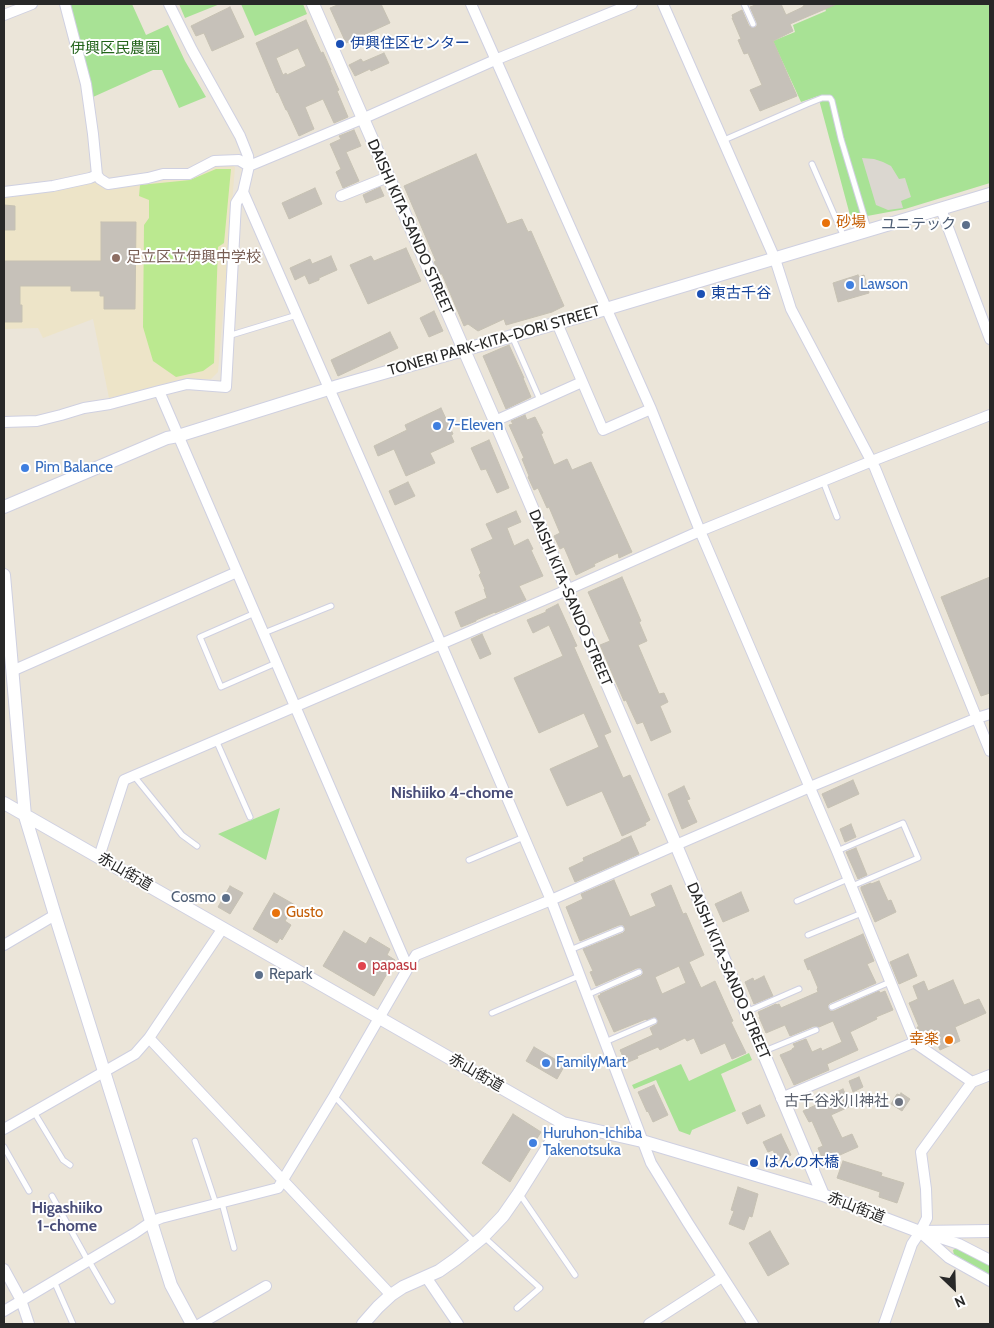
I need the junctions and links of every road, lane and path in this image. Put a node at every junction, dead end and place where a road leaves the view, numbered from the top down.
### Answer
1 (30, 4) edge
2 (65, 4) edge
3 (169, 4) edge
4 (313, 4) edge
5 (471, 4) edge
6 (632, 4) edge
7 (663, 4) edge
8 (744, 4) edge
9 (4, 15) edge
10 (753, 24) dead end
11 (495, 60) junction
12 (362, 119) junction
13 (724, 140) junction
14 (812, 164) dead end
15 (249, 166) junction
16 (97, 175) junction
17 (388, 177) junction
18 (4, 192) edge
19 (243, 192) junction
20 (990, 194) edge
21 (341, 196) dead end
22 (941, 209) junction
23 (869, 231) junction
24 (844, 238) junction
25 (775, 259) junction
26 (606, 309) junction
27 (297, 315) junction
28 (557, 322) junction
29 (228, 336) junction
30 (512, 336) junction
31 (990, 339) edge
32 (464, 350) junction
33 (582, 382) junction
34 (329, 389) junction
35 (159, 390) junction
36 (540, 400) junction
37 (650, 409) junction
38 (990, 415) edge
39 (494, 421) junction
40 (4, 422) edge
41 (178, 436) junction
42 (872, 461) junction
43 (823, 481) junction
44 (4, 508) edge
45 (837, 517) dead end
46 (700, 531) junction
47 (237, 572) junction
48 (4, 575) edge
49 (567, 590) junction
50 (331, 606) dead end
51 (254, 613) junction
52 (263, 633) junction
53 (441, 644) junction
54 (276, 663) junction
55 (12, 671) junction
56 (295, 706) junction
57 (990, 714) edge
58 (977, 718) junction
59 (216, 740) junction
60 (990, 751) edge
61 (134, 776) junction
62 (810, 788) junction
63 (4, 803) edge
64 (25, 816) junction
65 (250, 816) dead end
66 (524, 838) junction
67 (676, 845) junction
68 (198, 846) dead end
69 (836, 850) junction
70 (99, 857) junction
71 (469, 860) dead end
72 (850, 883) junction
73 (551, 900) junction
74 (797, 901) dead end
75 (862, 913) junction
76 (55, 915) junction
77 (223, 928) junction
78 (621, 929) dead end
79 (808, 935) dead end
80 (4, 945) edge
81 (570, 950) junction
82 (408, 968) junction
83 (639, 972) dead end
84 (579, 976) junction
85 (890, 982) junction
86 (799, 989) dead end
87 (586, 995) junction
88 (832, 1007) dead end
89 (745, 1012) junction
90 (492, 1013) dead end
91 (381, 1018) junction
92 (654, 1021) dead end
93 (816, 1030) dead end
94 (149, 1038) junction
95 (605, 1042) junction
96 (915, 1042) junction
97 (762, 1052) junction
98 (104, 1071) junction
99 (990, 1075) edge
100 (972, 1082) junction
101 (334, 1096) junction
102 (781, 1098) junction
103 (34, 1112) junction
104 (563, 1123) junction
105 (4, 1129) edge
106 (195, 1141) dead end
107 (642, 1141) junction
108 (4, 1147) edge
109 (70, 1165) dead end
110 (283, 1180) junction
111 (29, 1191) dead end
112 (519, 1193) junction
113 (823, 1195) junction
114 (52, 1196) dead end
115 (219, 1203) junction
116 (151, 1222) junction
117 (990, 1231) edge
118 (920, 1232) junction
119 (479, 1240) junction
120 (234, 1248) dead end
121 (88, 1260) junction
122 (990, 1260) edge
123 (4, 1269) edge
124 (575, 1275) dead end
125 (426, 1276) junction
126 (722, 1277) junction
127 (54, 1281) junction
128 (990, 1281) edge
129 (266, 1286) dead end
130 (392, 1295) junction
131 (21, 1300) junction
132 (112, 1301) dead end
133 (517, 1308) dead end
134 (4, 1311) edge
135 (29, 1324) edge
136 (73, 1324) edge
137 (192, 1324) edge
138 (200, 1324) edge
139 (363, 1324) edge
140 (458, 1324) edge
141 (649, 1324) edge
142 (753, 1324) edge
143 (884, 1324) edge

1 - 9 street
2 - 16 street
3 - 15 street
4 - 12 street, DAISHI KITA-SANDO STREET
5 - 11 street
6 - 11 street
7 - 13 street
8 - 10 lane
11 - 12 street
11 - 26 street
12 - 15 street
12 - 17 street, DAISHI KITA-SANDO STREET
13 - 23 lane
13 - 25 street
14 - 24 lane
15 - 16 street
15 - 19 street
16 - 18 street
17 - 21 street
17 - 32 street, DAISHI KITA-SANDO STREET
19 - 27 street
19 - 29 street
20 - 22 street, TONERI PARK-KITA-DORI STREET
22 - 23 street, TONERI PARK-KITA-DORI STREET
22 - 31 street
23 - 24 street, TONERI PARK-KITA-DORI STREET
24 - 25 street, TONERI PARK-KITA-DORI STREET
25 - 26 street, TONERI PARK-KITA-DORI STREET
25 - 42 street
26 - 28 street, TONERI PARK-KITA-DORI STREET
26 - 37 street
27 - 29 lane
27 - 34 street
28 - 30 street, TONERI PARK-KITA-DORI STREET
28 - 33 street
29 - 35 street
30 - 32 street, TONERI PARK-KITA-DORI STREET
30 - 36 lane
32 - 34 street, TONERI PARK-KITA-DORI STREET
32 - 39 street, DAISHI KITA-SANDO STREET
33 - 36 street
33 - 37 street
34 - 41 street, TONERI PARK-KITA-DORI STREET
34 - 53 street
35 - 40 street
35 - 41 street
36 - 39 street
37 - 46 street
38 - 42 street
39 - 49 street, DAISHI KITA-SANDO STREET
41 - 44 street, TONERI PARK-KITA-DORI STREET
41 - 47 street
42 - 43 street
42 - 58 street
43 - 45 lane
43 - 46 street
46 - 49 street
46 - 62 street
47 - 51 street
47 - 55 street
48 - 55 street
49 - 53 street
49 - 67 street, DAISHI KITA-SANDO STREET
50 - 52 lane
51 - 52 street
51 - 54 lane
52 - 54 street
53 - 56 street
53 - 66 street
54 - 56 street
55 - 64 street
56 - 59 street
56 - 82 street
57 - 58 street
58 - 60 street
58 - 62 street
59 - 61 street
59 - 65 lane
61 - 68 lane
61 - 70 street
62 - 67 street
62 - 69 street
63 - 64 street, 赤山街道
64 - 70 street, 赤山街道
64 - 76 street
66 - 71 lane
66 - 73 street
67 - 73 street
67 - 89 street, DAISHI KITA-SANDO STREET
69 - 72 street
69 - 72 lane
70 - 77 street, 赤山街道
72 - 74 lane
72 - 75 street
73 - 81 street
73 - 82 street
75 - 79 lane
75 - 85 street
76 - 80 street
76 - 98 street
77 - 91 street, 赤山街道
77 - 94 street
78 - 81 lane
81 - 84 street
82 - 91 street
83 - 87 lane
84 - 87 street
84 - 90 lane
85 - 88 lane
85 - 96 street
86 - 89 lane
87 - 95 street
89 - 97 street, DAISHI KITA-SANDO STREET
91 - 101 street
91 - 104 street, 赤山街道
92 - 95 lane
93 - 97 lane
94 - 98 street
94 - 110 street
95 - 107 street
96 - 100 street
96 - 102 street
97 - 102 street, DAISHI KITA-SANDO STREET
98 - 103 street
98 - 116 street
99 - 100 street
100 - 118 street
101 - 110 street
101 - 119 lane
102 - 113 street, DAISHI KITA-SANDO STREET
103 - 105 street
103 - 109 lane
104 - 107 street, 赤山街道
104 - 112 street
106 - 115 lane
107 - 113 street, 赤山街道
107 - 126 street
108 - 111 lane
110 - 115 street
110 - 130 street
112 - 119 street
112 - 124 lane
113 - 118 street, 赤山街道
114 - 121 lane
115 - 116 street
115 - 120 lane
116 - 121 street
116 - 137 street
117 - 118 street, 赤山街道
118 - 122 street
118 - 128 street
118 - 143 street
119 - 125 street
119 - 133 lane
121 - 127 street
121 - 132 lane
123 - 131 street
125 - 130 street
125 - 140 street
126 - 141 street
126 - 142 street
127 - 131 street
127 - 136 lane
129 - 138 street
130 - 139 street
131 - 134 street
131 - 135 street

